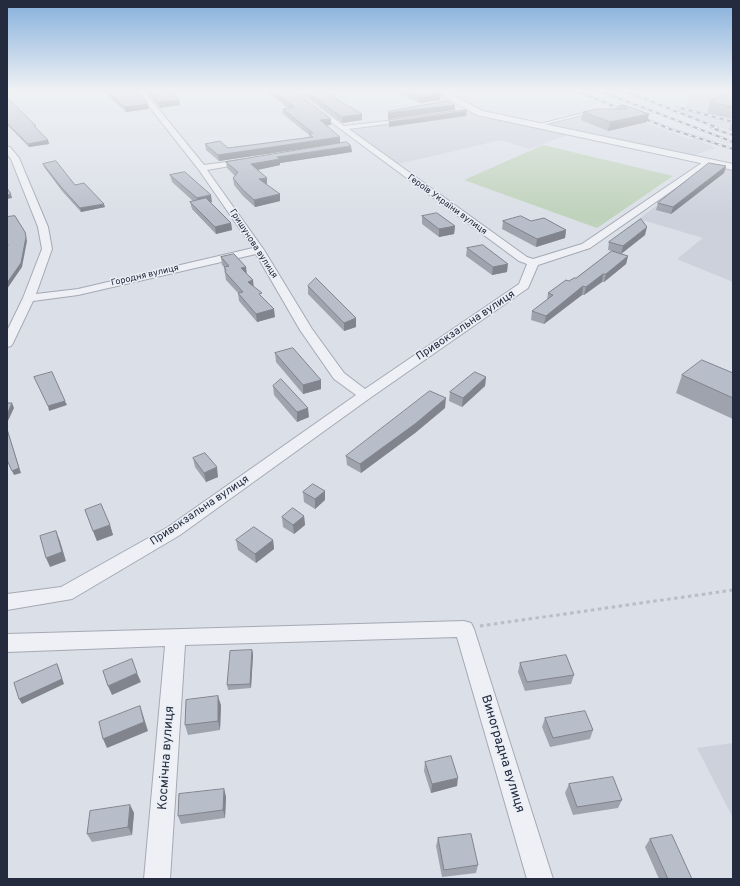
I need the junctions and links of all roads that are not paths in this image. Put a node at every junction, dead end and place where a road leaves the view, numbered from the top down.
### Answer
1 (173, 132) edge
2 (346, 132) edge
3 (572, 132) edge
4 (7, 149) edge
5 (256, 160) edge
6 (709, 162) junction
7 (733, 167) edge
8 (202, 168) junction
9 (259, 250) junction
10 (533, 263) junction
11 (29, 298) junction
12 (7, 343) edge
13 (365, 395) junction
14 (7, 602) edge
15 (176, 637) junction
16 (7, 643) edge
17 (158, 879) edge
18 (540, 879) edge

1 - 8 street, Гришунова вулиця
2 - 10 street, Героїв України вулиця
3 - 6 street
4 - 11 street
5 - 8 street
6 - 7 street
6 - 10 street
8 - 9 street, Гришунова вулиця
9 - 11 street, Городня вулиця
9 - 13 street, Гришунова вулиця
10 - 13 street, Привокзальна вулиця
11 - 12 street
13 - 14 street, Привокзальна вулиця
15 - 16 street
15 - 17 street, Космічна вулиця
15 - 18 street, Виноградна вулиця

